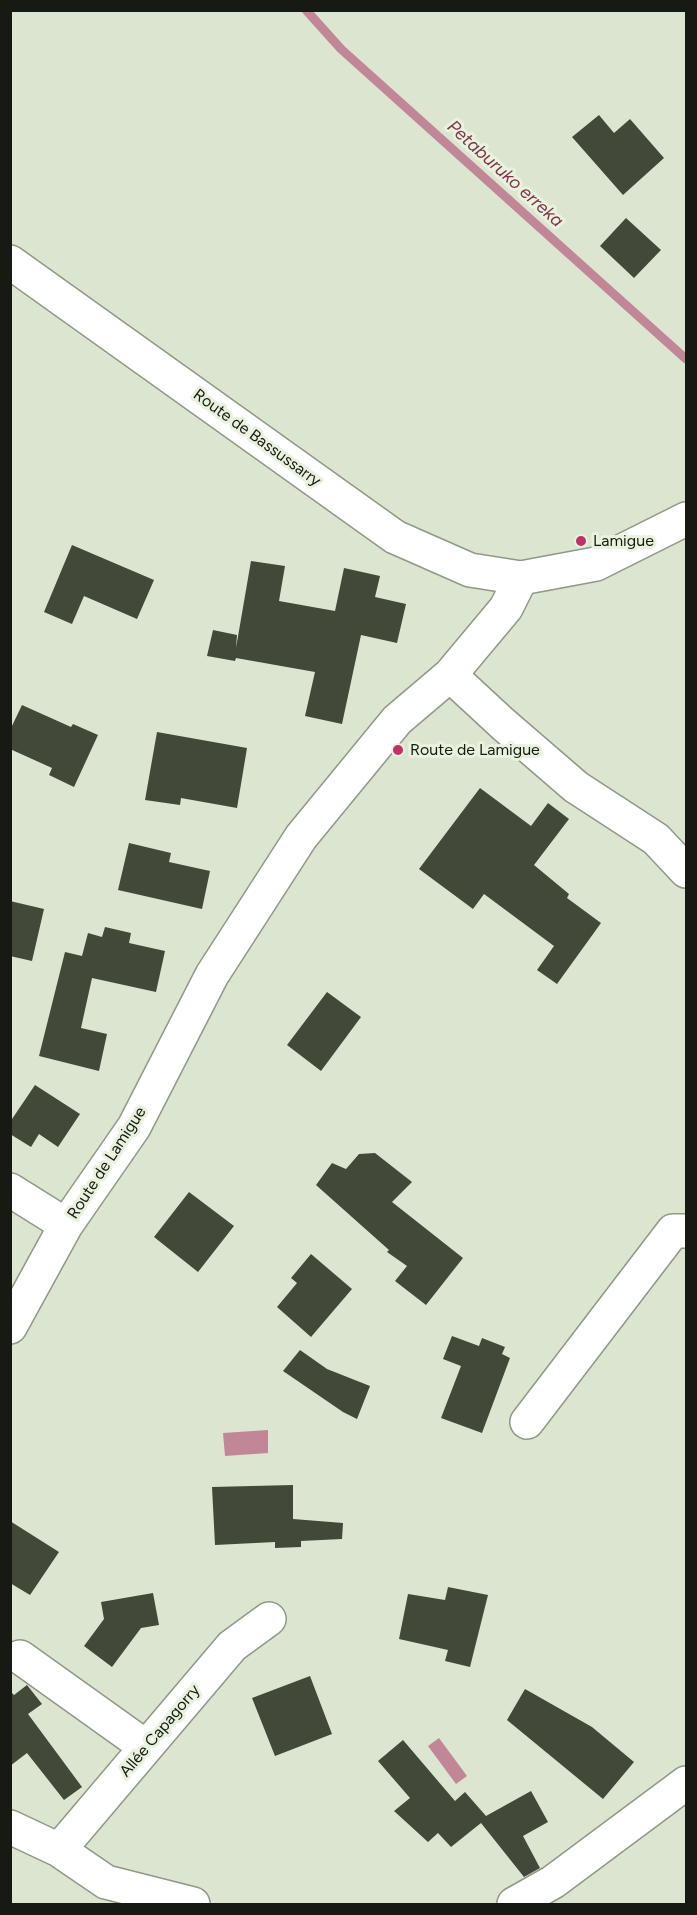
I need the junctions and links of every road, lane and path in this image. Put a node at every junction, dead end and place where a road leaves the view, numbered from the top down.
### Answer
1 (10, 262) edge
2 (687, 519) edge
3 (521, 578) junction
4 (450, 675) junction
5 (687, 871) edge
6 (10, 1190) edge
7 (66, 1225) junction
8 (687, 1231) edge
9 (10, 1327) edge
10 (526, 1422) dead end
11 (269, 1619) dead end
12 (20, 1657) dead end
13 (146, 1747) junction
14 (687, 1783) edge
15 (10, 1827) edge
16 (59, 1850) junction
17 (193, 1905) edge
18 (514, 1905) edge

1 - 3 street, Route de Bassussarry
2 - 3 street, Route de Bassussarry
3 - 4 street, Route de Lamigue
4 - 5 street
4 - 7 street, Route de Lamigue
6 - 7 street
7 - 9 street, Route de Lamigue
8 - 10 street
11 - 13 street, Allée Capagorry
12 - 13 street
13 - 16 street, Allée Capagorry
14 - 18 street
15 - 16 street
16 - 17 street

